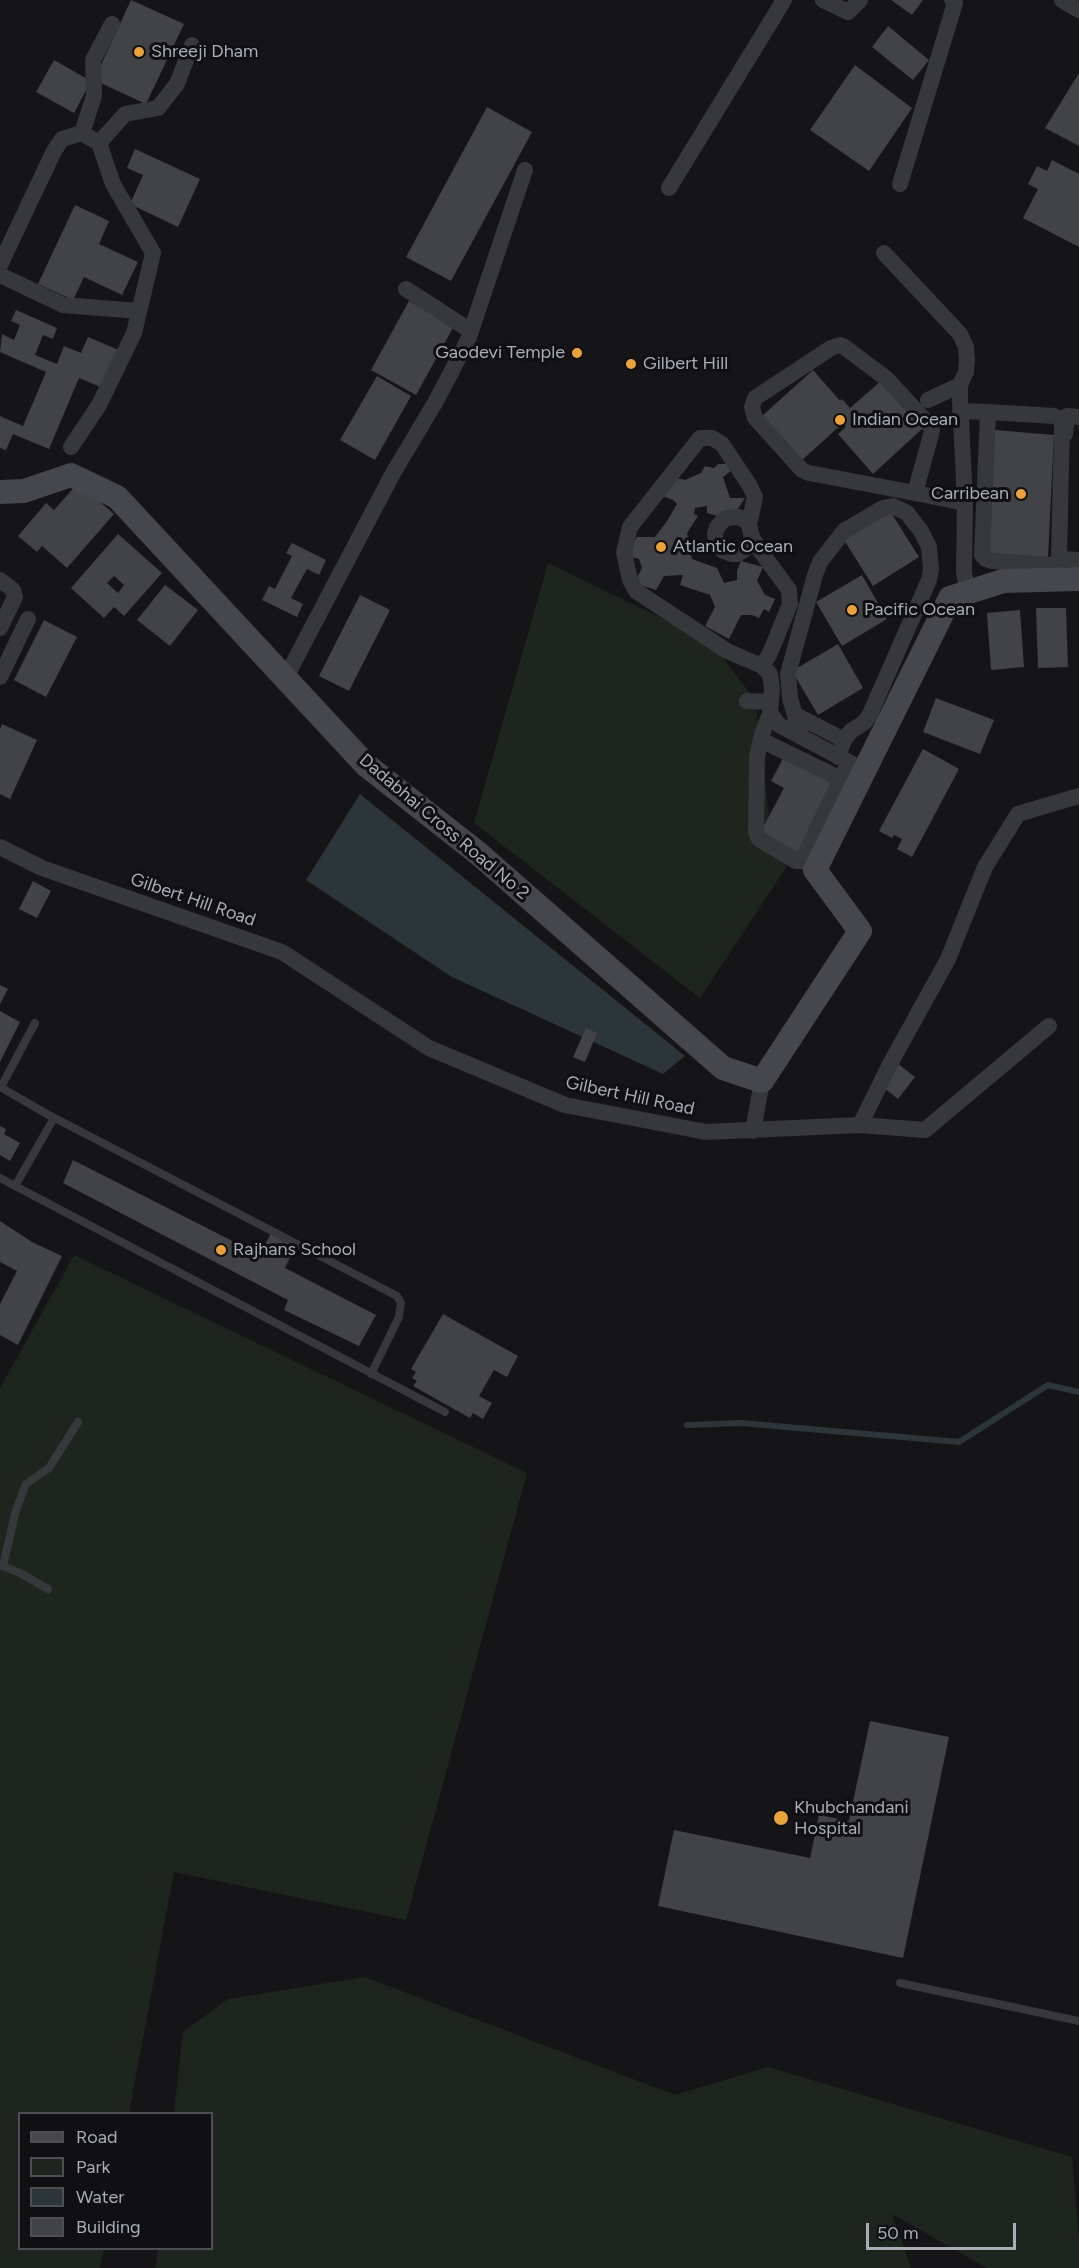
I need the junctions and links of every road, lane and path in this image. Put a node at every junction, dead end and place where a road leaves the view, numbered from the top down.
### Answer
1 (784, 0) edge
2 (824, 0) edge
3 (860, 0) edge
4 (952, 0) edge
5 (1062, 0) edge
6 (1079, 10) edge
7 (112, 24) dead end
8 (192, 45) dead end
9 (82, 133) junction
10 (99, 143) junction
11 (525, 170) dead end
12 (900, 184) dead end
13 (669, 188) dead end
14 (884, 253) dead end
15 (0, 266) edge
16 (0, 275) edge
17 (406, 289) dead end
18 (139, 311) junction
19 (471, 331) junction
20 (960, 384) junction
21 (928, 400) dead end
22 (960, 411) junction
23 (988, 412) junction
24 (1079, 417) edge
25 (71, 447) dead end
26 (1, 493) edge
27 (915, 493) junction
28 (965, 503) junction
29 (1072, 569) edge
30 (0, 580) edge
31 (968, 592) junction
32 (28, 619) dead end
33 (0, 628) edge
34 (762, 666) junction
35 (0, 677) edge
36 (285, 679) junction
37 (747, 701) dead end
38 (771, 707) junction
39 (796, 715) junction
40 (801, 737) junction
41 (761, 740) junction
42 (844, 740) junction
43 (844, 760) junction
44 (816, 767) junction
45 (841, 780) junction
46 (1079, 796) edge
47 (0, 847) edge
48 (35, 1023) dead end
49 (1049, 1026) dead end
50 (762, 1081) junction
51 (0, 1087) edge
52 (49, 1115) junction
53 (860, 1125) junction
54 (753, 1131) junction
55 (0, 1178) edge
56 (15, 1186) junction
57 (371, 1374) junction
58 (445, 1412) dead end
59 (78, 1422) dead end
60 (2, 1565) edge
61 (48, 1589) dead end
62 (900, 1983) dead end
63 (1079, 2021) edge

1 - 13 street
2 - 3 street
4 - 12 street
5 - 6 street
7 - 9 street
8 - 10 street
9 - 10 street
9 - 15 street
10 - 18 street
11 - 19 street
14 - 20 street
16 - 18 street
17 - 19 street
18 - 25 street
19 - 36 street
20 - 21 street
20 - 22 street
22 - 23 street
22 - 28 street
23 - 23 street
24 - 29 street
26 - 36 street, Dadabhai Cross Road No 2
27 - 27 street
27 - 28 street
28 - 31 street
29 - 31 street
30 - 33 street
31 - 43 street
32 - 35 street
34 - 34 street
34 - 38 street
36 - 50 street, Dadabhai Cross Road No 2
37 - 38 street
38 - 40 street
38 - 41 street
39 - 40 street
39 - 42 street
39 - 42 street
40 - 43 street
41 - 44 street
41 - 45 street
42 - 43 street
43 - 44 street
43 - 45 street
43 - 50 street
44 - 45 street
46 - 53 street
47 - 54 street, Gilbert Hill Road
48 - 51 lane
49 - 53 street, Gilbert Hill Road
50 - 54 street
51 - 52 lane
52 - 56 lane
52 - 57 lane
53 - 54 street, Gilbert Hill Road
55 - 56 lane
56 - 57 lane
57 - 58 lane
59 - 60 lane
60 - 61 lane
62 - 63 lane

